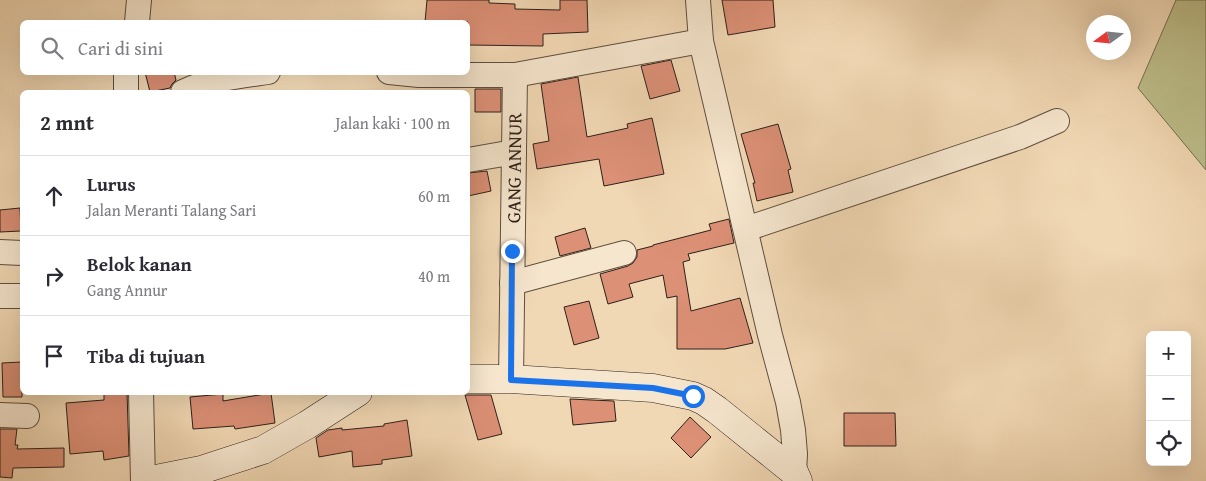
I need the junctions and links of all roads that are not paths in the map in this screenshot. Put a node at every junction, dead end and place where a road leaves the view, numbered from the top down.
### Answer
1 (139, 0) edge
2 (698, 0) edge
3 (137, 20) edge
4 (701, 41) junction
5 (126, 75) edge
6 (261, 75) edge
7 (419, 75) edge
8 (470, 75) edge
9 (470, 75) edge
10 (515, 75) junction
11 (240, 84) edge
12 (126, 90) edge
13 (189, 90) edge
14 (1057, 121) dead end
15 (514, 152) junction
16 (470, 160) edge
17 (746, 229) junction
18 (0, 252) edge
19 (20, 253) edge
20 (624, 253) dead end
21 (512, 283) junction
22 (0, 296) edge
23 (20, 296) edge
24 (470, 379) edge
25 (511, 380) junction
26 (141, 395) edge
27 (353, 395) edge
28 (0, 415) edge
29 (27, 416) dead end
30 (796, 477) edge
31 (145, 481) edge

1 - 3 street
2 - 4 street
4 - 10 street
4 - 17 street
5 - 12 street
6 - 11 street
7 - 8 street
9 - 10 street
10 - 15 street, GANG ANNUR
11 - 13 street
14 - 17 street
15 - 16 street
15 - 21 street, GANG ANNUR
17 - 30 street
18 - 19 street
20 - 21 street
21 - 25 street, GANG ANNUR
22 - 23 street
24 - 25 street
25 - 30 street
26 - 31 street
27 - 31 street
28 - 29 street

